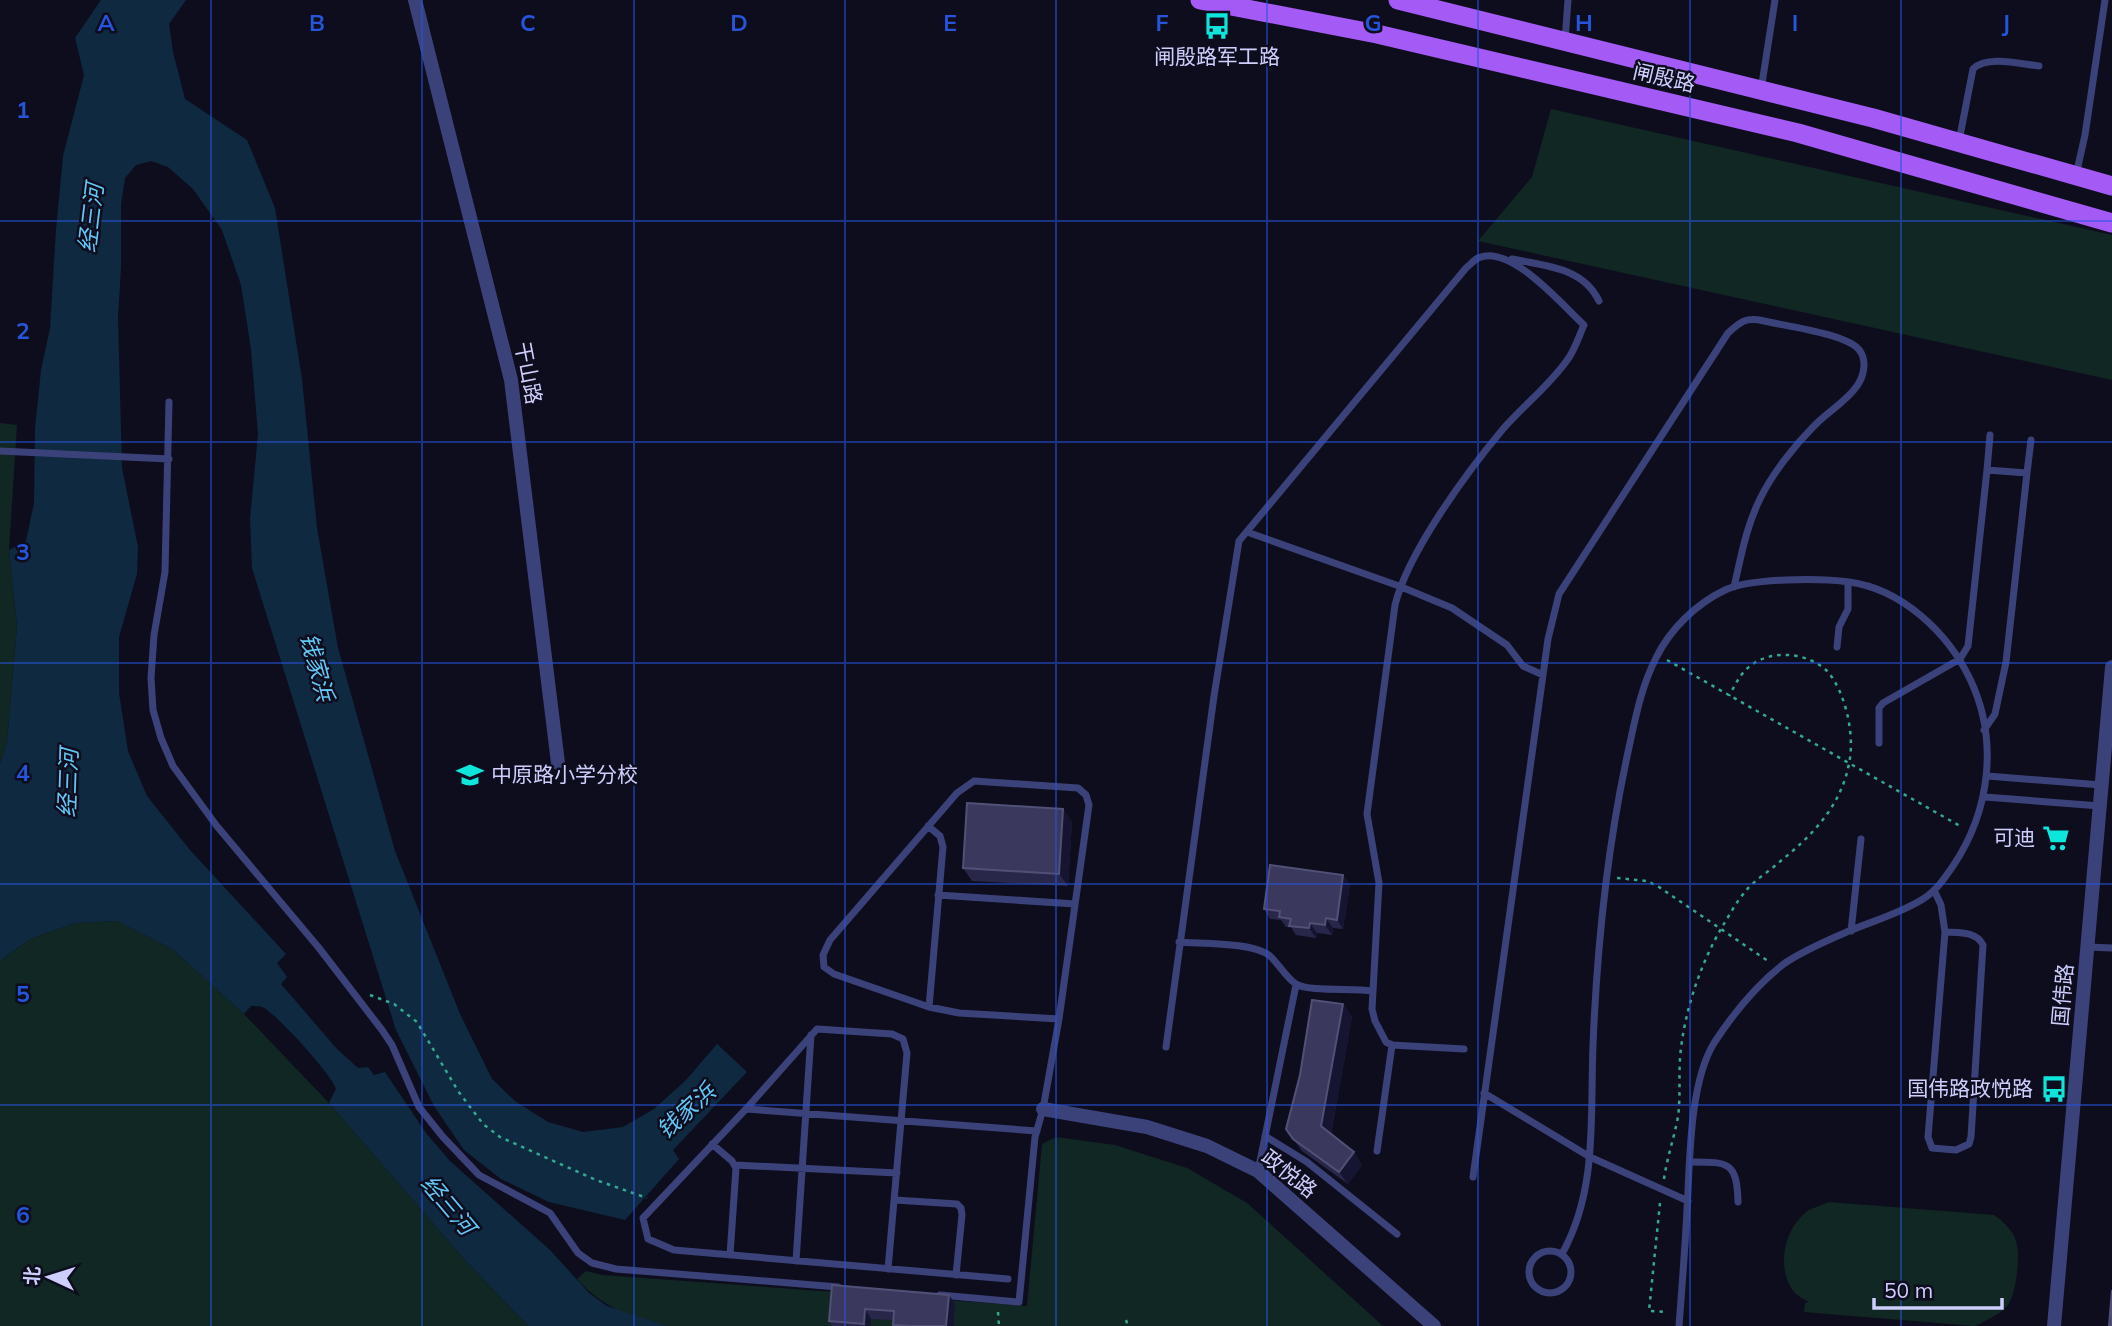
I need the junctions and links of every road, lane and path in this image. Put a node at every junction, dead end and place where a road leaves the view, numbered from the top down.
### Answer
1 (415, 0) edge
2 (1200, 0) edge
3 (1398, 0) edge
4 (1568, 0) edge
5 (1776, 0) edge
6 (2105, 0) edge
7 (1565, 42) junction
8 (2039, 66) dead end
9 (1761, 90) junction
10 (1959, 142) junction
11 (2076, 175) junction
12 (2112, 186) edge
13 (2112, 223) edge
14 (1498, 256) junction
15 (1599, 300) dead end
16 (169, 402) dead end
17 (1990, 435) dead end
18 (2031, 439) dead end
19 (0, 451) edge
20 (169, 459) junction
21 (1987, 470) junction
22 (2027, 473) junction
23 (1247, 532) junction
24 (1848, 582) junction
25 (1399, 586) junction
26 (1734, 587) junction
27 (1837, 647) dead end
28 (1657, 654) junction
29 (1960, 659) junction
30 (2112, 667) edge
31 (1543, 675) junction
32 (1729, 696) junction
33 (1984, 730) junction
34 (1880, 743) dead end
35 (558, 763) dead end
36 (1848, 763) junction
37 (1987, 776) junction
38 (2105, 777) edge
39 (1984, 797) junction
40 (2100, 806) junction
41 (929, 826) junction
42 (1972, 832) junction
43 (1861, 839) dead end
44 (1607, 877) junction
45 (1934, 890) junction
46 (938, 895) junction
47 (1075, 904) junction
48 (1721, 929) junction
49 (1851, 931) junction
50 (1945, 932) junction
51 (1179, 942) junction
52 (2088, 947) junction
53 (2112, 948) edge
54 (1779, 969) junction
55 (1296, 985) junction
56 (348, 986) junction
57 (1372, 991) junction
58 (929, 1007) junction
59 (1059, 1019) junction
60 (811, 1034) junction
61 (1392, 1045) junction
62 (1166, 1047) dead end
63 (1464, 1049) dead end
64 (1485, 1093) junction
65 (746, 1109) junction
66 (1043, 1109) junction
67 (808, 1114) junction
68 (902, 1122) junction
69 (1037, 1130) junction
70 (1265, 1136) junction
71 (712, 1144) junction
72 (1377, 1151) dead end
73 (1590, 1157) junction
74 (1690, 1162) junction
75 (734, 1165) junction
76 (803, 1168) junction
77 (1258, 1171) junction
78 (897, 1173) junction
79 (1473, 1177) dead end
80 (1662, 1190) junction
81 (895, 1200) junction
82 (657, 1201) junction
83 (1688, 1201) junction
84 (1738, 1202) dead end
85 (1397, 1234) dead end
86 (1562, 1254) junction
87 (730, 1255) junction
88 (796, 1261) junction
89 (888, 1269) junction
90 (956, 1275) junction
91 (1008, 1279) dead end
92 (847, 1288) edge
93 (929, 1294) edge
94 (1680, 1313) junction
95 (1126, 1320) dead end
96 (1128, 1326) edge
97 (1434, 1326) edge
98 (1679, 1326) edge
99 (2054, 1326) edge

1 - 35 street, 干山路
2 - 13 main road, 闸殷路
3 - 7 main road, 闸殷路
4 - 7 lane
5 - 9 lane
6 - 11 lane
7 - 9 main road, 闸殷路
8 - 10 lane
9 - 10 main road, 闸殷路
10 - 11 main road, 闸殷路
11 - 12 main road, 闸殷路
14 - 15 lane
14 - 23 lane
14 - 25 lane
16 - 20 lane
17 - 21 lane
18 - 22 lane
19 - 20 lane
20 - 56 lane
21 - 22 lane
21 - 29 lane
22 - 33 lane
23 - 25 lane
23 - 51 lane
24 - 26 lane
24 - 27 lane
24 - 29 lane
25 - 31 lane
25 - 57 lane
26 - 28 lane
26 - 31 lane
28 - 32 path
28 - 44 lane
29 - 33 lane
29 - 34 lane
30 - 38 street, 国伟路
31 - 64 lane
32 - 36 path
32 - 36 path
33 - 37 lane
36 - 42 path
36 - 48 path
37 - 38 lane
37 - 39 lane
38 - 40 street, 国伟路
39 - 40 lane
39 - 42 lane
40 - 52 street, 国伟路
41 - 46 lane
41 - 47 lane
41 - 58 lane
42 - 45 lane
43 - 49 lane
44 - 48 path
44 - 73 lane
45 - 49 lane
45 - 50 lane
46 - 47 lane
46 - 58 lane
47 - 59 lane
48 - 54 path
48 - 80 path
49 - 54 lane
50 - 50 lane
51 - 55 lane
51 - 62 lane
52 - 53 lane
52 - 99 street, 国伟路
54 - 74 lane
55 - 57 lane
55 - 70 lane
56 - 82 path
56 - 92 lane
57 - 61 lane
58 - 59 lane
59 - 66 lane
60 - 65 lane
60 - 67 lane
60 - 68 lane
61 - 63 lane
61 - 72 lane
64 - 73 lane
64 - 79 lane
65 - 67 lane
65 - 71 lane
66 - 69 lane
66 - 77 street, 政悦路
67 - 68 lane
67 - 76 lane
68 - 69 lane
68 - 78 lane
69 - 93 lane
70 - 77 lane
70 - 85 lane
71 - 75 lane
71 - 82 lane
73 - 80 lane
73 - 86 lane
74 - 83 lane
74 - 84 lane
75 - 76 lane
75 - 87 lane
76 - 78 lane
76 - 88 lane
77 - 97 street, 政悦路
78 - 81 lane
80 - 83 lane
80 - 94 path
81 - 89 lane
81 - 90 lane
82 - 87 lane
83 - 94 lane
86 - 86 lane
87 - 88 lane
88 - 89 lane
89 - 90 lane
90 - 91 lane
94 - 98 lane
95 - 96 path

